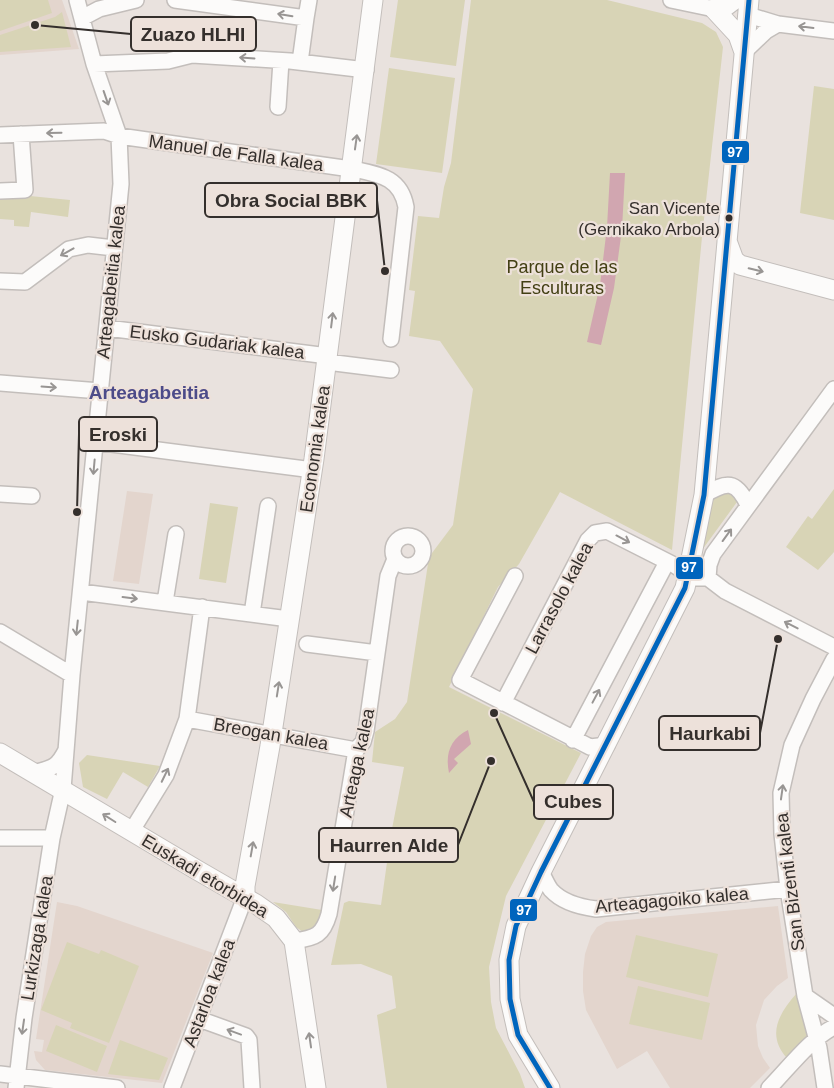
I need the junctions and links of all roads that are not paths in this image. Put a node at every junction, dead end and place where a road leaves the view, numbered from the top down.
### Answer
1 (77, 0) edge
2 (136, 0) edge
3 (175, 0) edge
4 (309, 0) edge
5 (373, 0) edge
6 (671, 0) edge
7 (734, 0) edge
8 (749, 8) edge
9 (714, 9) junction
10 (82, 18) junction
11 (306, 18) junction
12 (778, 24) junction
13 (834, 31) edge
14 (744, 52) junction
15 (280, 61) junction
16 (300, 62) junction
17 (94, 64) junction
18 (366, 70) junction
19 (278, 107) dead end
20 (21, 134) junction
21 (0, 135) edge
22 (119, 136) junction
23 (352, 169) junction
24 (0, 191) edge
25 (726, 237) junction
26 (114, 248) junction
27 (0, 281) edge
28 (834, 290) edge
29 (107, 328) junction
30 (391, 339) dead end
31 (327, 359) junction
32 (391, 370) dead end
33 (0, 383) edge
34 (834, 389) edge
35 (100, 391) junction
36 (96, 442) junction
37 (313, 470) junction
38 (0, 494) edge
39 (704, 495) junction
40 (32, 496) dead end
41 (748, 505) junction
42 (268, 506) dead end
43 (176, 534) dead end
44 (394, 558) dead end
45 (667, 562) junction
46 (688, 574) junction
47 (515, 576) dead end
48 (708, 578) junction
49 (81, 592) junction
50 (165, 602) junction
51 (202, 607) junction
52 (252, 614) junction
53 (289, 619) junction
54 (0, 632) edge
55 (307, 644) dead end
56 (834, 647) edge
57 (377, 653) junction
58 (834, 660) edge
59 (72, 675) junction
60 (503, 703) junction
61 (187, 719) junction
62 (271, 734) junction
63 (573, 740) junction
64 (606, 745) junction
65 (66, 749) junction
66 (356, 750) junction
67 (0, 753) edge
68 (33, 773) junction
69 (63, 789) junction
70 (84, 802) junction
71 (57, 813) junction
72 (131, 832) junction
73 (0, 838) edge
74 (52, 838) junction
75 (541, 872) junction
76 (788, 890) junction
77 (245, 897) junction
78 (528, 900) junction
79 (589, 918) dead end
80 (294, 941) junction
81 (805, 996) junction
82 (834, 1016) edge
83 (199, 1019) junction
84 (834, 1027) edge
85 (816, 1039) junction
86 (794, 1062) junction
87 (534, 1063) junction
88 (821, 1066) junction
89 (0, 1074) edge
90 (16, 1082) edge
91 (117, 1088) edge
92 (172, 1088) edge
93 (252, 1088) edge
94 (316, 1088) edge
95 (543, 1088) edge
96 (550, 1088) edge
97 (769, 1088) edge
98 (825, 1088) edge

1 - 10 street, Arteagabeitia kalea
2 - 10 street
11 -> 3 street
4 - 11 street
5 - 18 street, Economia kalea
6 - 9 street
7 - 9 street
8 - 9 street
8 - 12 street
8 - 14 street
9 - 14 street
10 - 17 street, Arteagabeitia kalea
11 - 16 street
13 -> 12 street
12 - 14 street
14 - 25 street
15 - 16 street
15 -> 17 street
15 - 19 street
16 - 18 street
17 -> 22 street, Arteagabeitia kalea
23 -> 18 street, Economia kalea
20 - 21 street, Manuel de Falla kalea
22 -> 20 street, Manuel de Falla kalea
20 - 24 street
22 - 23 street, Manuel de Falla kalea
22 - 26 street, Arteagabeitia kalea
23 - 30 street, Manuel de Falla kalea
31 -> 23 street, Economia kalea
25 -> 28 street
25 - 39 street
26 -> 27 street
26 - 29 street, Arteagabeitia kalea
29 - 31 street, Eusko Gudariak kalea
29 - 35 street, Arteagabeitia kalea
31 - 32 street, Eusko Gudariak kalea
31 - 37 street, Economia kalea
33 -> 35 street
34 - 41 street
35 - 36 street, Arteagabeitia kalea
36 - 37 street
36 -> 49 street, Arteagabeitia kalea
37 - 53 street, Economia kalea
38 - 40 street
39 - 41 street
39 - 46 street
48 -> 41 street
42 - 52 street
43 - 50 street
44 - 57 street, Arteaga kalea
45 - 46 street, Larrasolo kalea
60 -> 45 street, Larrasolo kalea
63 -> 45 street
46 - 48 street, Larrasolo kalea
46 - 64 street
47 - 60 street
56 -> 48 street
49 -> 50 street
49 -> 59 street, Arteagabeitia kalea
50 - 51 street
51 - 52 street
51 - 61 street
52 - 53 street
62 -> 53 street, Economia kalea
54 - 59 street
55 - 57 street
57 - 66 street, Arteaga kalea
76 -> 58 street, San Bizenti kalea
59 - 65 street, Arteagabeitia kalea
60 - 63 street
61 - 62 street, Breogan kalea
72 -> 61 street
62 - 66 street, Breogan kalea
77 -> 62 street, Economia kalea
63 - 64 street
64 - 75 street
65 - 68 street
65 - 69 street, Arteagabeitia kalea
66 -> 80 street, Arteaga kalea
67 - 68 street, Euskadi etorbidea
68 - 69 street, Euskadi etorbidea
69 - 70 street, Euskadi etorbidea
69 - 71 street, Lurkizaga kalea
70 - 71 street
72 -> 70 street, Euskadi etorbidea
71 - 74 street, Lurkizaga kalea
72 - 77 street, Euskadi etorbidea
73 - 74 street
74 -> 90 street, Lurkizaga kalea
75 - 76 street, Arteagagoiko kalea
75 - 78 street
76 - 81 street, San Bizenti kalea
77 - 80 street, Euskadi etorbidea
77 - 83 street, Astarloa kalea
78 - 79 street
78 - 87 street
94 -> 80 street, Euskadi etorbidea
81 - 82 street
81 - 85 street, San Bizenti kalea
83 - 92 street, Astarloa kalea
93 -> 83 street
84 - 85 street
85 - 86 street
85 - 88 street, San Bizenti kalea
86 - 88 street
86 - 97 street
87 - 95 street
87 - 96 street
88 - 98 street, San Bizenti kalea
89 - 90 street
90 - 91 street

